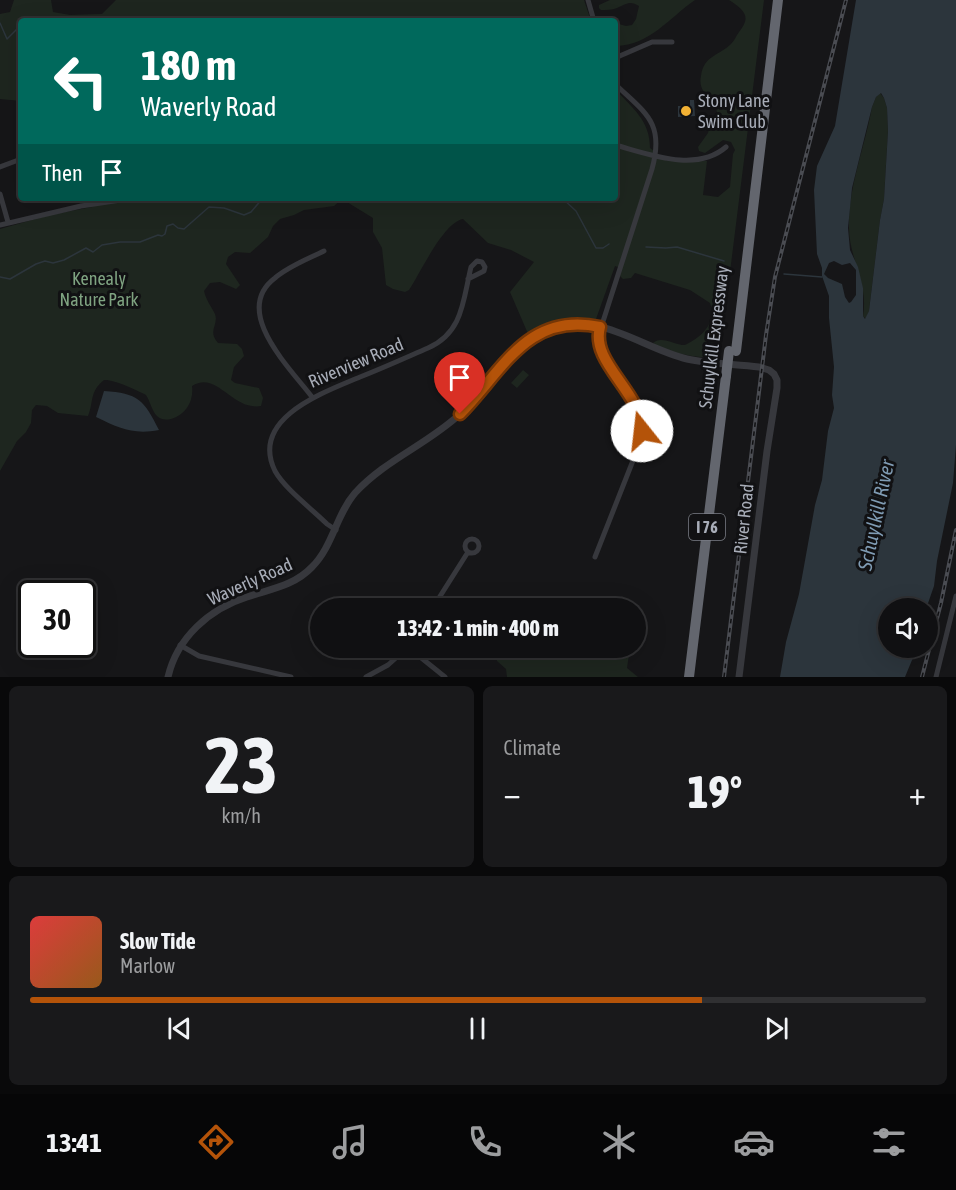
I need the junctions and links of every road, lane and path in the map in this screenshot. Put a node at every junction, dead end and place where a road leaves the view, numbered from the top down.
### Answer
1 (588, 0) edge
2 (772, 0) edge
3 (778, 0) edge
4 (593, 18) edge
5 (672, 42) dead end
6 (618, 57) edge
7 (618, 87) edge
8 (618, 146) edge
9 (726, 147) dead end
10 (655, 156) junction
11 (18, 160) edge
12 (0, 167) edge
13 (0, 194) edge
14 (114, 201) edge
15 (8, 222) junction
16 (0, 225) edge
17 (746, 237) junction
18 (324, 251) dead end
19 (468, 279) dead end
20 (600, 327) junction
21 (766, 369) joint
22 (730, 377) junction
23 (312, 397) junction
24 (336, 530) junction
25 (468, 552) dead end
26 (595, 557) dead end
27 (956, 596) edge
28 (439, 598) edge
29 (180, 645) junction
30 (396, 658) edge
31 (421, 658) edge
32 (168, 677) edge
33 (291, 677) edge
34 (366, 677) edge
35 (445, 677) edge
36 (689, 677) edge
37 (696, 677) edge
38 (739, 677) edge
39 (936, 677) edge

1 - 4 street
2 - 17 highway, Schuylkill Expressway / I 76
3 - 17 highway, Schuylkill Expressway / I 76
5 - 6 street
7 - 10 street
8 - 10 street
9 - 10 street
10 - 20 street
11 - 12 street
13 - 15 street
14 - 15 street
15 - 16 street
17 - 22 highway, Schuylkill Expressway / I 76, bridge
18 - 23 street
19 - 23 street, Riverview Road
20 - 21 street, Waverly Road
20 - 24 street, Waverly Road
20 - 26 street
21 - 38 street, River Road
22 - 36 highway, Schuylkill Expressway / I 76
22 - 37 highway, Schuylkill Expressway / I 76
23 - 24 street, Riverview Road
24 - 29 street, Waverly Road
25 - 28 street
27 - 39 street
29 - 32 street, Waverly Road
29 - 33 street
30 - 34 street
31 - 35 street

